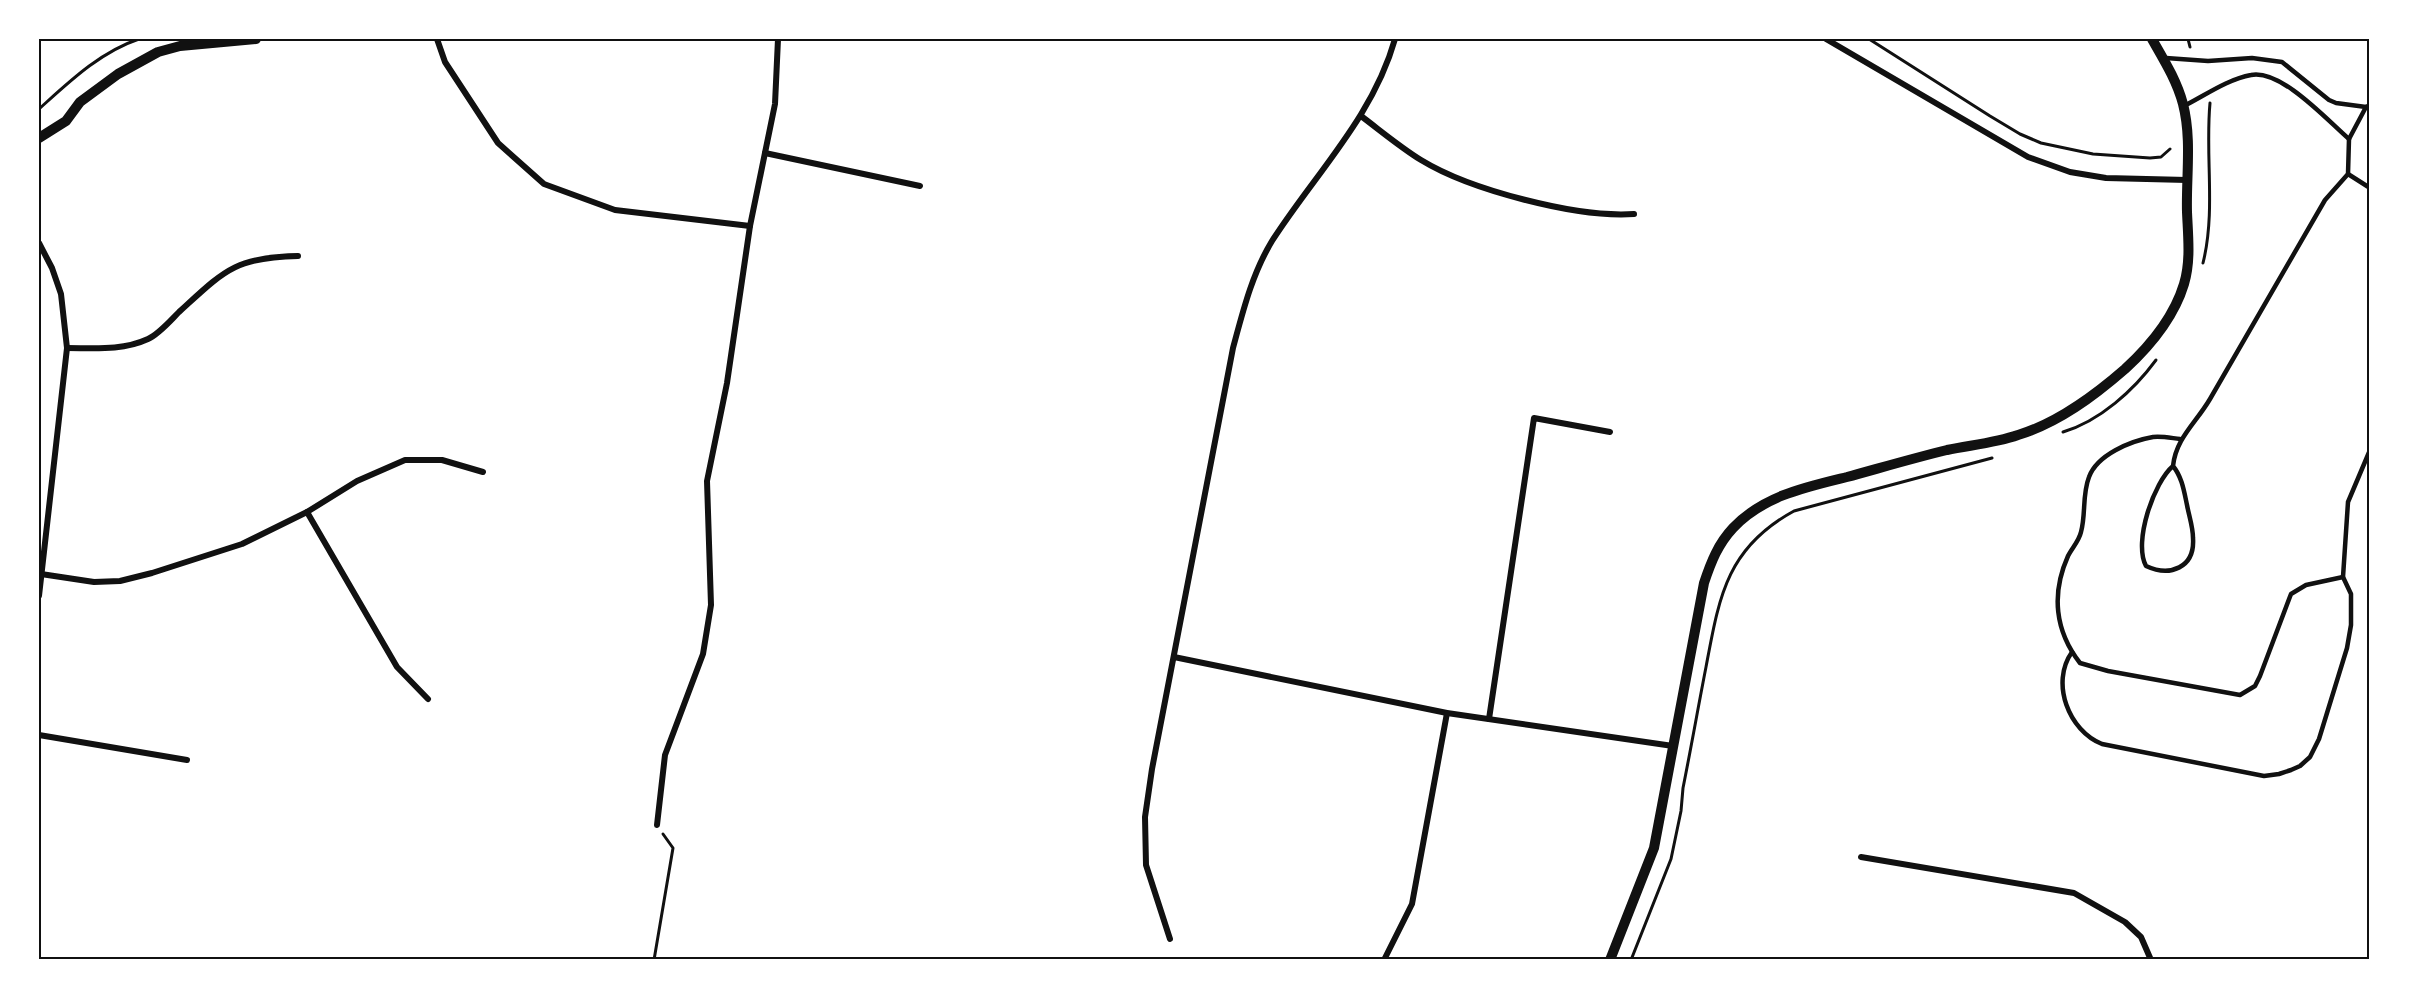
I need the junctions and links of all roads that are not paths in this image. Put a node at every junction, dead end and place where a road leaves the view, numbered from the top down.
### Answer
1 (256, 39) edge
2 (437, 39) edge
3 (778, 39) edge
4 (1395, 39) edge
5 (1826, 39) edge
6 (2152, 39) edge
7 (2163, 58) junction
8 (2184, 106) junction
9 (2368, 106) edge
10 (1361, 116) junction
11 (39, 138) edge
12 (2349, 139) junction
13 (765, 153) junction
14 (2348, 174) junction
15 (2187, 180) junction
16 (920, 186) dead end
17 (2370, 188) edge
18 (1634, 214) dead end
19 (750, 226) junction
20 (39, 243) edge
21 (298, 256) dead end
22 (67, 348) junction
23 (1610, 432) dead end
24 (2180, 439) junction
25 (2370, 450) edge
26 (2173, 466) junction
27 (483, 472) dead end
28 (307, 512) junction
29 (41, 574) junction
30 (2343, 576) junction
31 (39, 596) edge
32 (2072, 652) junction
33 (1174, 657) junction
34 (428, 699) dead end
35 (1447, 713) junction
36 (1489, 719) junction
37 (39, 735) edge
38 (1673, 746) junction
39 (187, 760) dead end
40 (657, 825) road end
41 (1861, 857) dead end
42 (1170, 939) dead end
43 (1384, 960) edge
44 (1610, 960) edge
45 (2151, 960) edge

1 - 11 street
2 - 19 street
3 - 13 street
4 - 10 street
5 - 15 street
6 - 7 street
7 - 8 street
7 - 9 lane
8 - 12 lane
8 - 15 street
9 - 12 lane
10 - 18 street
10 - 33 street
12 - 14 lane
13 - 16 street
13 - 19 street
14 - 17 lane
14 - 24 lane
15 - 38 street
19 - 40 street
20 - 22 street
21 - 22 street
22 - 29 street
23 - 36 street
24 - 26 lane
24 - 32 lane
25 - 30 lane
26 - 26 lane
27 - 28 street
28 - 29 street
28 - 34 street
29 - 31 street
30 - 32 lane
30 - 32 lane
33 - 35 street
33 - 42 street
35 - 36 street
35 - 43 street
36 - 38 street
37 - 39 street
38 - 44 street
41 - 45 street

